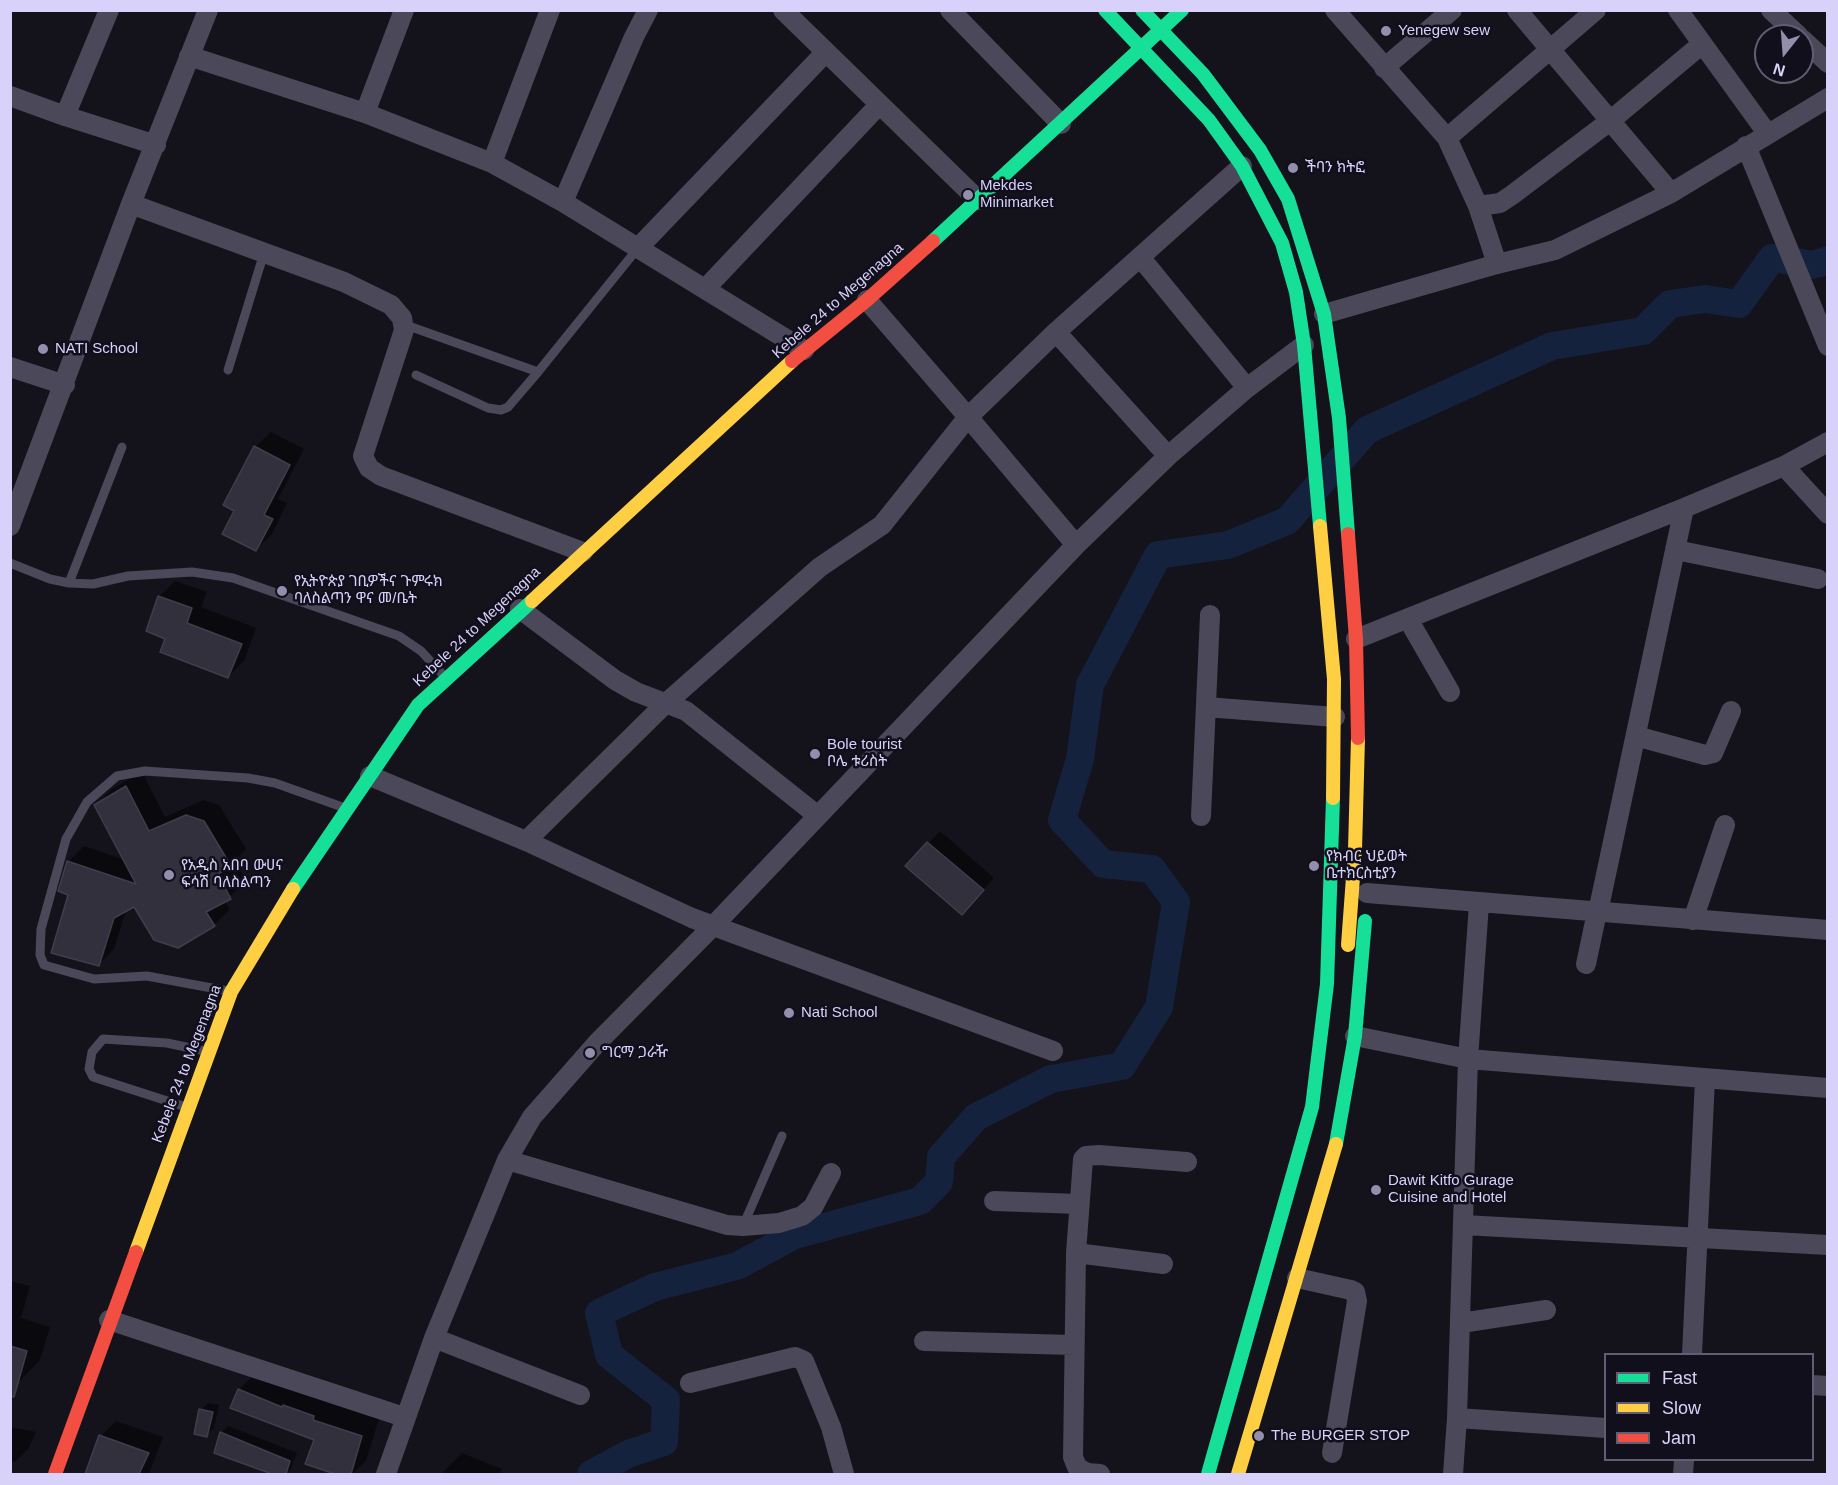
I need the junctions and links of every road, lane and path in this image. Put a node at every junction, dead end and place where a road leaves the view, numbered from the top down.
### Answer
1 (109, 10) edge
2 (208, 10) edge
3 (404, 10) edge
4 (550, 10) edge
5 (648, 10) edge
6 (783, 10) edge
7 (950, 10) edge
8 (1105, 10) edge
9 (1142, 10) edge
10 (1182, 10) edge
11 (1335, 10) edge
12 (1452, 10) edge
13 (1517, 10) edge
14 (1596, 10) edge
15 (1678, 10) edge
16 (1772, 10) edge
17 (1787, 24) edge
18 (1161, 30) junction
19 (1702, 44) junction
20 (1143, 50) junction
21 (1550, 51) junction
22 (1814, 51) edge
23 (825, 53) junction
24 (189, 56) junction
25 (1827, 63) edge
26 (1384, 68) junction
27 (10, 96) edge
28 (1827, 98) edge
29 (879, 105) junction
30 (365, 113) junction
31 (65, 116) junction
32 (1610, 121) junction
33 (1061, 124) junction
34 (1767, 133) junction
35 (1447, 138) junction
36 (156, 145) junction
37 (1746, 146) junction
38 (492, 163) junction
39 (1242, 166) junction
40 (1671, 193) junction
41 (978, 200) junction
42 (563, 202) junction
43 (131, 204) junction
44 (1478, 206) junction
45 (638, 248) junction
46 (264, 253) junction
47 (1140, 257) junction
48 (1497, 264) junction
49 (705, 289) junction
50 (867, 300) junction
51 (1324, 314) junction
52 (403, 324) junction
53 (1056, 332) junction
54 (1304, 345) junction
55 (1827, 346) edge
56 (804, 350) junction
57 (10, 367) edge
58 (228, 370) dead end
59 (538, 372) junction
60 (416, 375) dead end
61 (64, 385) junction
62 (1247, 388) junction
63 (968, 417) junction
64 (1827, 442) edge
65 (122, 447) dead end
66 (1168, 456) junction
67 (1784, 466) junction
68 (1346, 500) junction
69 (1319, 503) junction
70 (1684, 508) junction
71 (1827, 514) edge
72 (10, 526) edge
73 (1076, 544) junction
74 (1676, 550) junction
75 (583, 552) junction
76 (10, 563) edge
77 (1818, 579) dead end
78 (69, 583) junction
79 (520, 609) junction
80 (1210, 615) dead end
81 (1408, 619) junction
82 (1356, 639) junction
83 (445, 677) junction
84 (1450, 693) dead end
85 (664, 705) junction
86 (1206, 707) junction
87 (1731, 711) dead end
88 (1335, 717) junction
89 (1636, 736) junction
90 (370, 776) junction
91 (345, 808) junction
92 (818, 816) junction
93 (1201, 816) dead end
94 (1725, 825) dead end
95 (526, 841) junction
96 (1355, 850) junction
97 (1332, 853) junction
98 (1367, 893) junction
99 (1479, 903) junction
100 (1598, 912) junction
101 (1693, 920) junction
102 (715, 924) junction
103 (1827, 930) edge
104 (1313, 964) dead end
105 (1586, 964) dead end
106 (231, 992) junction
107 (1311, 997) dead end
108 (1344, 998) dead end
109 (1355, 1036) junction
110 (1053, 1051) dead end
111 (209, 1052) junction
112 (1304, 1054) dead end
113 (1468, 1059) junction
114 (1335, 1066) dead end
115 (1705, 1079) junction
116 (1827, 1088) edge
117 (188, 1108) junction
118 (782, 1136) dead end
119 (1284, 1154) dead end
120 (507, 1160) junction
121 (1187, 1162) dead end
122 (831, 1173) dead end
123 (994, 1201) dead end
124 (1079, 1204) junction
125 (1464, 1225) junction
126 (743, 1226) junction
127 (1698, 1236) junction
128 (1827, 1245) edge
129 (1076, 1253) junction
130 (1163, 1264) dead end
131 (1297, 1278) junction
132 (1246, 1288) dead end
133 (1546, 1310) dead end
134 (109, 1320) junction
135 (1461, 1323) junction
136 (434, 1338) junction
137 (924, 1341) dead end
138 (1073, 1345) junction
139 (1692, 1353) edge
140 (690, 1383) dead end
141 (580, 1395) dead end
142 (405, 1417) junction
143 (1458, 1418) junction
144 (1604, 1428) edge
145 (1332, 1454) dead end
146 (55, 1474) edge
147 (386, 1474) edge
148 (844, 1474) edge
149 (1101, 1474) edge
150 (1208, 1474) edge
151 (1223, 1474) edge
152 (1238, 1474) edge
153 (1453, 1474) edge

1 - 31 street
2 - 24 street
3 - 30 street
4 - 38 street
5 - 42 street
6 - 23 street
7 - 33 street
8 - 20 main road
9 - 18 main road
10 - 18 main road
11 - 26 street
12 - 26 street
13 - 21 street
14 - 21 street
15 - 19 street
16 - 17 street
18 - 20 main road, Kebele 24 to Megenagna
18 - 51 main road
19 - 32 street
19 - 34 street
20 - 33 main road, Kebele 24 to Megenagna
20 - 39 main road
21 - 32 street
21 - 35 street
22 - 25 street
23 - 29 street
23 - 45 street
24 - 30 street
24 - 36 street
26 - 35 street
27 - 31 street
28 - 34 street
29 - 41 street
29 - 49 street
30 - 38 street
31 - 36 street
32 - 40 street
32 - 44 street
33 - 41 main road, Kebele 24 to Megenagna
34 - 37 street
35 - 44 street
36 - 43 street
37 - 40 street
37 - 55 street
38 - 42 street
39 - 47 street
39 - 54 main road
40 - 48 street
41 - 50 main road, Kebele 24 to Megenagna
42 - 45 street
43 - 46 street
43 - 61 street
44 - 48 street
45 - 49 street
45 - 59 lane
46 - 52 street
46 - 58 lane
47 - 53 street
47 - 62 street
48 - 51 street
49 - 56 street
50 - 56 main road, Kebele 24 to Megenagna
50 - 63 street
51 - 68 main road
52 - 59 lane
52 - 75 street
53 - 63 street
53 - 66 street
54 - 62 street
54 - 69 main road
56 - 75 main road, Kebele 24 to Megenagna
57 - 61 street
59 - 60 lane
61 - 72 street
62 - 66 street
63 - 73 street
63 - 85 street
64 - 67 street
65 - 78 lane
66 - 73 street
67 - 70 street
67 - 71 street
68 - 69 main road
68 - 82 main road
69 - 88 main road
70 - 74 street
70 - 81 street
73 - 92 street
74 - 77 street
74 - 89 street
75 - 79 main road, Kebele 24 to Megenagna
76 - 78 lane
78 - 83 lane
79 - 83 main road, Kebele 24 to Megenagna
79 - 85 street
80 - 86 street
81 - 82 street
81 - 84 street
82 - 96 main road
83 - 90 main road, Kebele 24 to Megenagna
85 - 92 street
85 - 95 street
86 - 88 street
86 - 93 street
87 - 89 street
88 - 97 main road
89 - 100 street
90 - 91 main road, Kebele 24 to Megenagna
90 - 95 street
91 - 106 main road, Kebele 24 to Megenagna
91 - 106 lane
92 - 102 street
94 - 101 street
95 - 102 street
96 - 98 main road
96 - 108 main road
97 - 104 main road
97 - 150 main road
98 - 99 street
98 - 109 main road
99 - 100 street
99 - 113 street
100 - 101 street
100 - 105 street
101 - 103 street
102 - 110 street
102 - 120 street
106 - 111 main road, Kebele 24 to Megenagna
107 - 112 main road
109 - 113 street
109 - 131 main road
111 - 117 main road, Kebele 24 to Megenagna
111 - 117 lane
113 - 115 street
113 - 125 street
114 - 151 main road
115 - 116 street
115 - 127 street
117 - 134 main road, Kebele 24 to Megenagna
118 - 126 lane
119 - 132 main road
120 - 126 street
120 - 136 street
121 - 124 street
122 - 126 street
123 - 124 street
124 - 129 street
125 - 127 street
125 - 135 street
127 - 128 street
127 - 139 street
129 - 130 street
129 - 138 street
131 - 145 street
131 - 152 main road
133 - 135 street
134 - 142 street
134 - 146 main road, Kebele 24 to Megenagna
135 - 143 street
136 - 141 street
136 - 142 street
137 - 138 street
138 - 149 street
140 - 148 street
142 - 147 street
143 - 144 street
143 - 153 street

